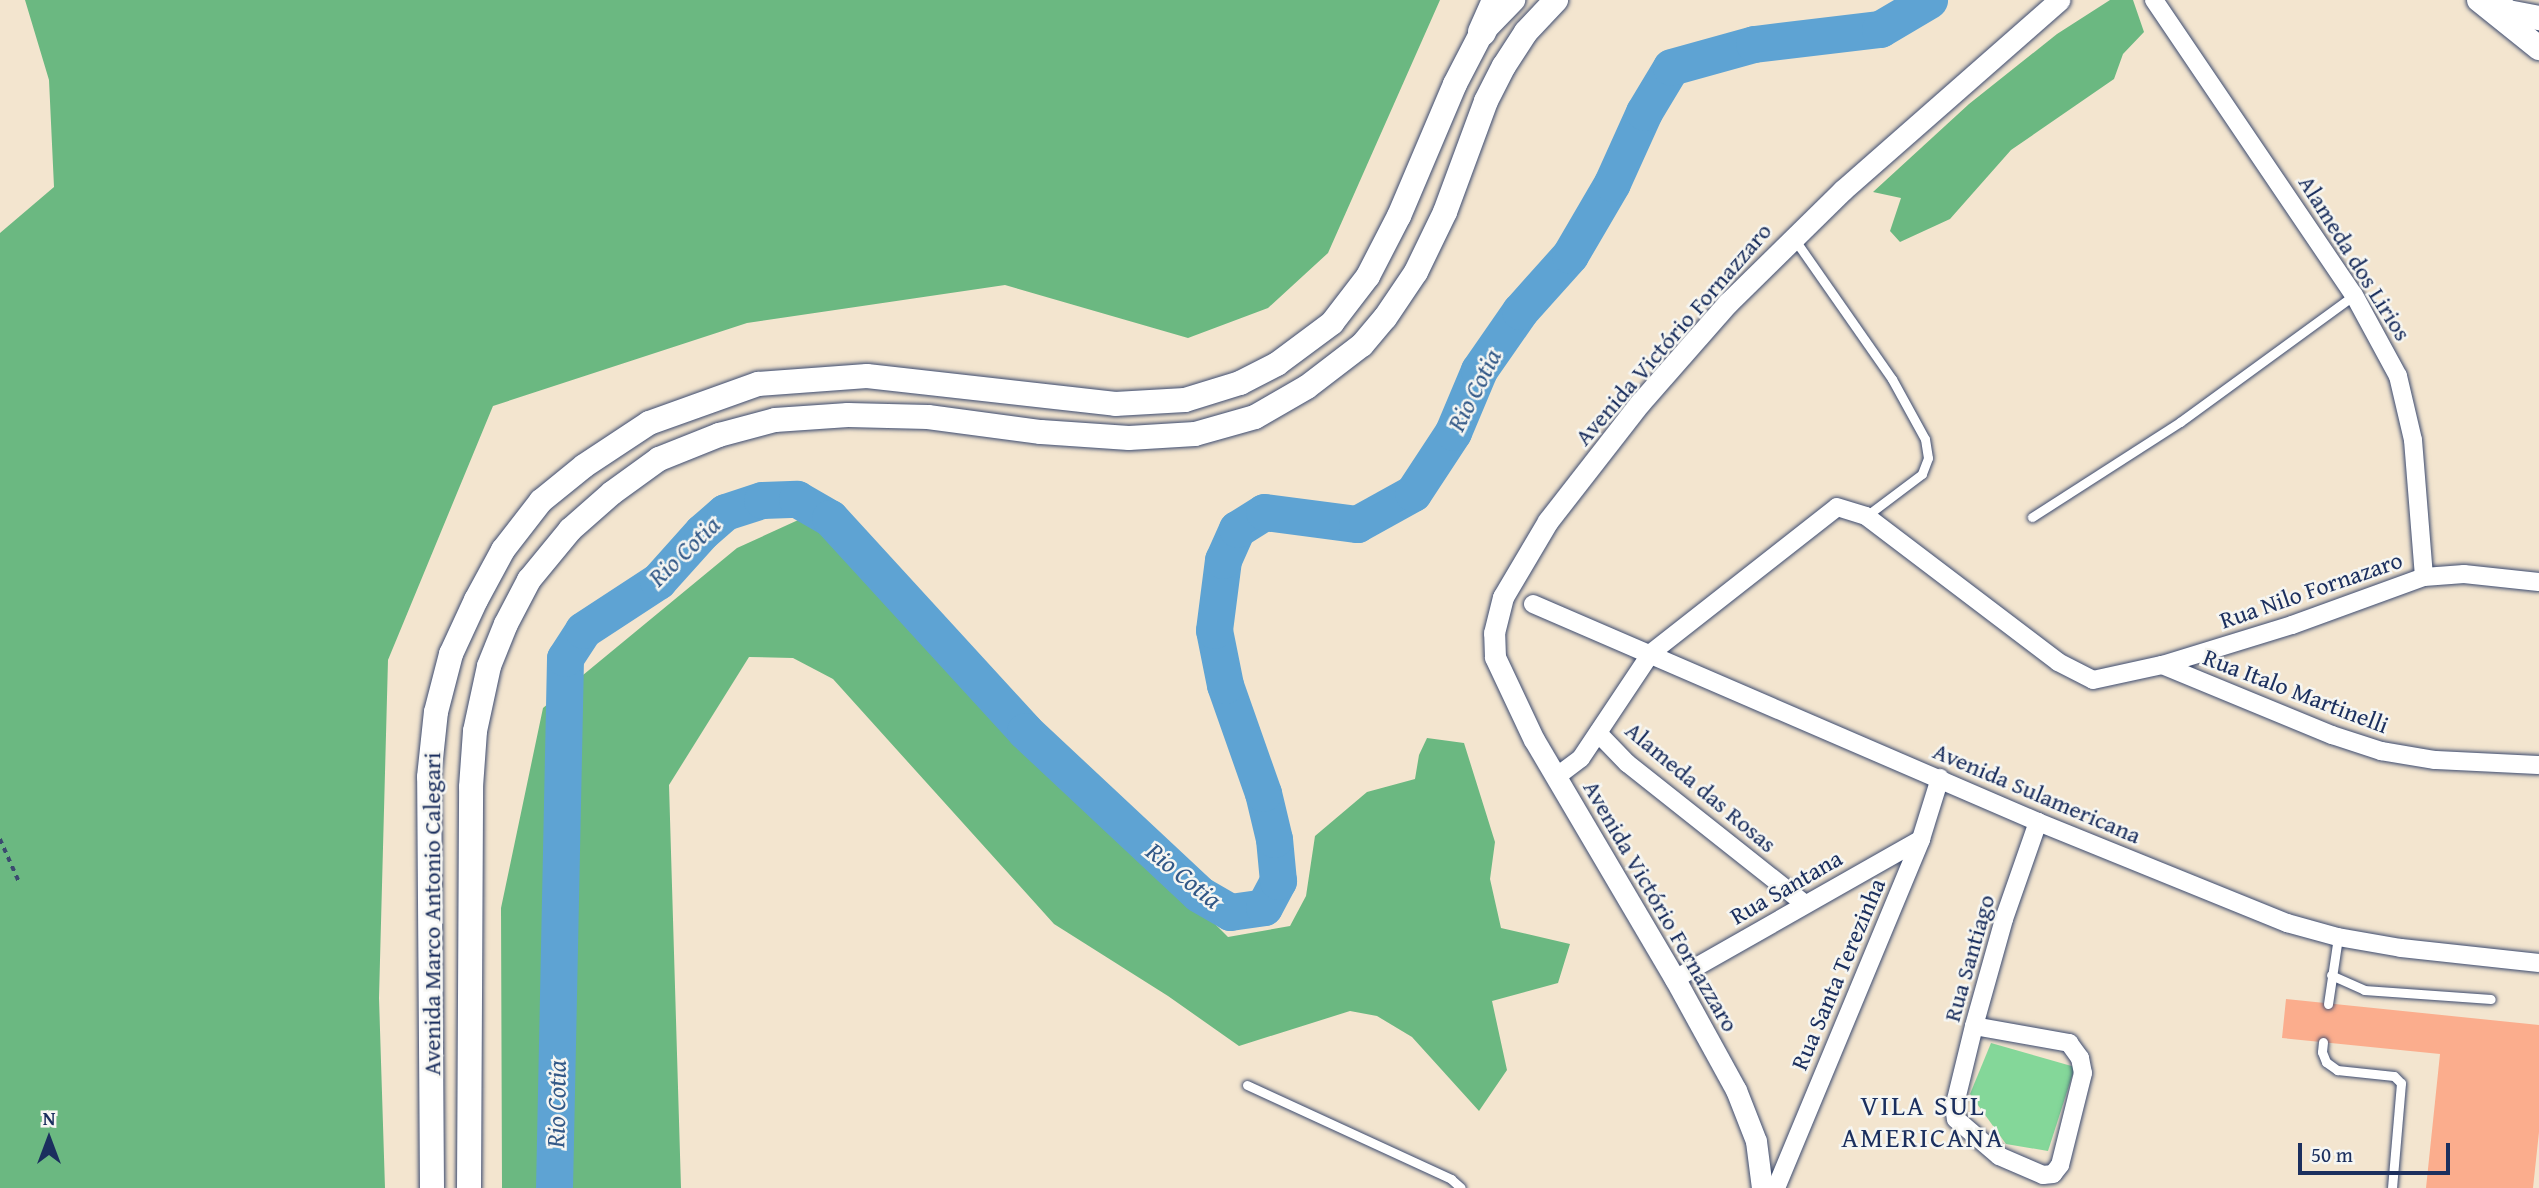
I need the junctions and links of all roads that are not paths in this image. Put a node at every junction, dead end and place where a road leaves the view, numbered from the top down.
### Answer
1 (1496, 0) edge
2 (1513, 0) edge
3 (1556, 0) edge
4 (2059, 0) edge
5 (2154, 0) edge
6 (2480, 0) edge
7 (2493, 0) edge
8 (2539, 18) edge
9 (1482, 32) junction
10 (2539, 48) edge
11 (1793, 237) junction
12 (2354, 295) junction
13 (1866, 516) junction
14 (2032, 516) dead end
15 (2424, 577) junction
16 (2539, 582) edge
17 (1534, 604) dead end
18 (1651, 653) junction
19 (2162, 666) junction
20 (1598, 733) junction
21 (2539, 765) edge
22 (1556, 777) junction
23 (1940, 778) junction
24 (2038, 822) junction
25 (1921, 839) junction
26 (1805, 904) junction
27 (2339, 937) junction
28 (2539, 963) edge
29 (2331, 975) junction
30 (1675, 979) junction
31 (2491, 999) dead end
32 (2328, 1004) dead end
33 (1974, 1026) junction
34 (2323, 1042) dead end
35 (1247, 1085) dead end
36 (432, 1188) edge
37 (469, 1188) edge
38 (1461, 1188) edge
39 (1762, 1188) edge
40 (1776, 1188) edge
41 (2392, 1188) edge

1 - 9 main road
2 - 9 main road, Avenida Marco Antonio Calegari
3 - 37 main road, Avenida Marco Antonio Calegari
4 - 11 street, Avenida Victório Fornazzaro
5 - 12 street, Alameda dos Lirios
6 - 10 main road
7 - 8 main road
9 - 36 main road, Avenida Marco Antonio Calegari
11 - 13 lane
11 - 22 street, Avenida Victório Fornazzaro
12 - 14 lane
12 - 15 street, Alameda dos Lirios
13 - 18 street
13 - 19 street, Rua Nilo Fornazaro
15 - 16 street, Rua Nilo Fornazaro
15 - 19 street, Rua Nilo Fornazaro
17 - 18 street, Avenida Sulamericana
18 - 20 street
18 - 23 street, Avenida Sulamericana
19 - 21 street, Rua Italo Martinelli
20 - 22 street
20 - 26 street, Alameda das Rosas
22 - 30 street, Avenida Victório Fornazzaro
23 - 24 street, Avenida Sulamericana
23 - 25 street, Rua Santa Terezinha
24 - 27 street, Avenida Sulamericana
24 - 33 street, Rua Santiago
25 - 26 street, Rua Santana
25 - 40 street, Rua Santa Terezinha
26 - 30 street, Rua Santana
27 - 28 street, Avenida Sulamericana
27 - 29 lane
29 - 31 lane
29 - 32 lane
30 - 39 street, Avenida Victório Fornazzaro
33 - 33 street, Rua Santiago
34 - 41 lane
35 - 38 lane

